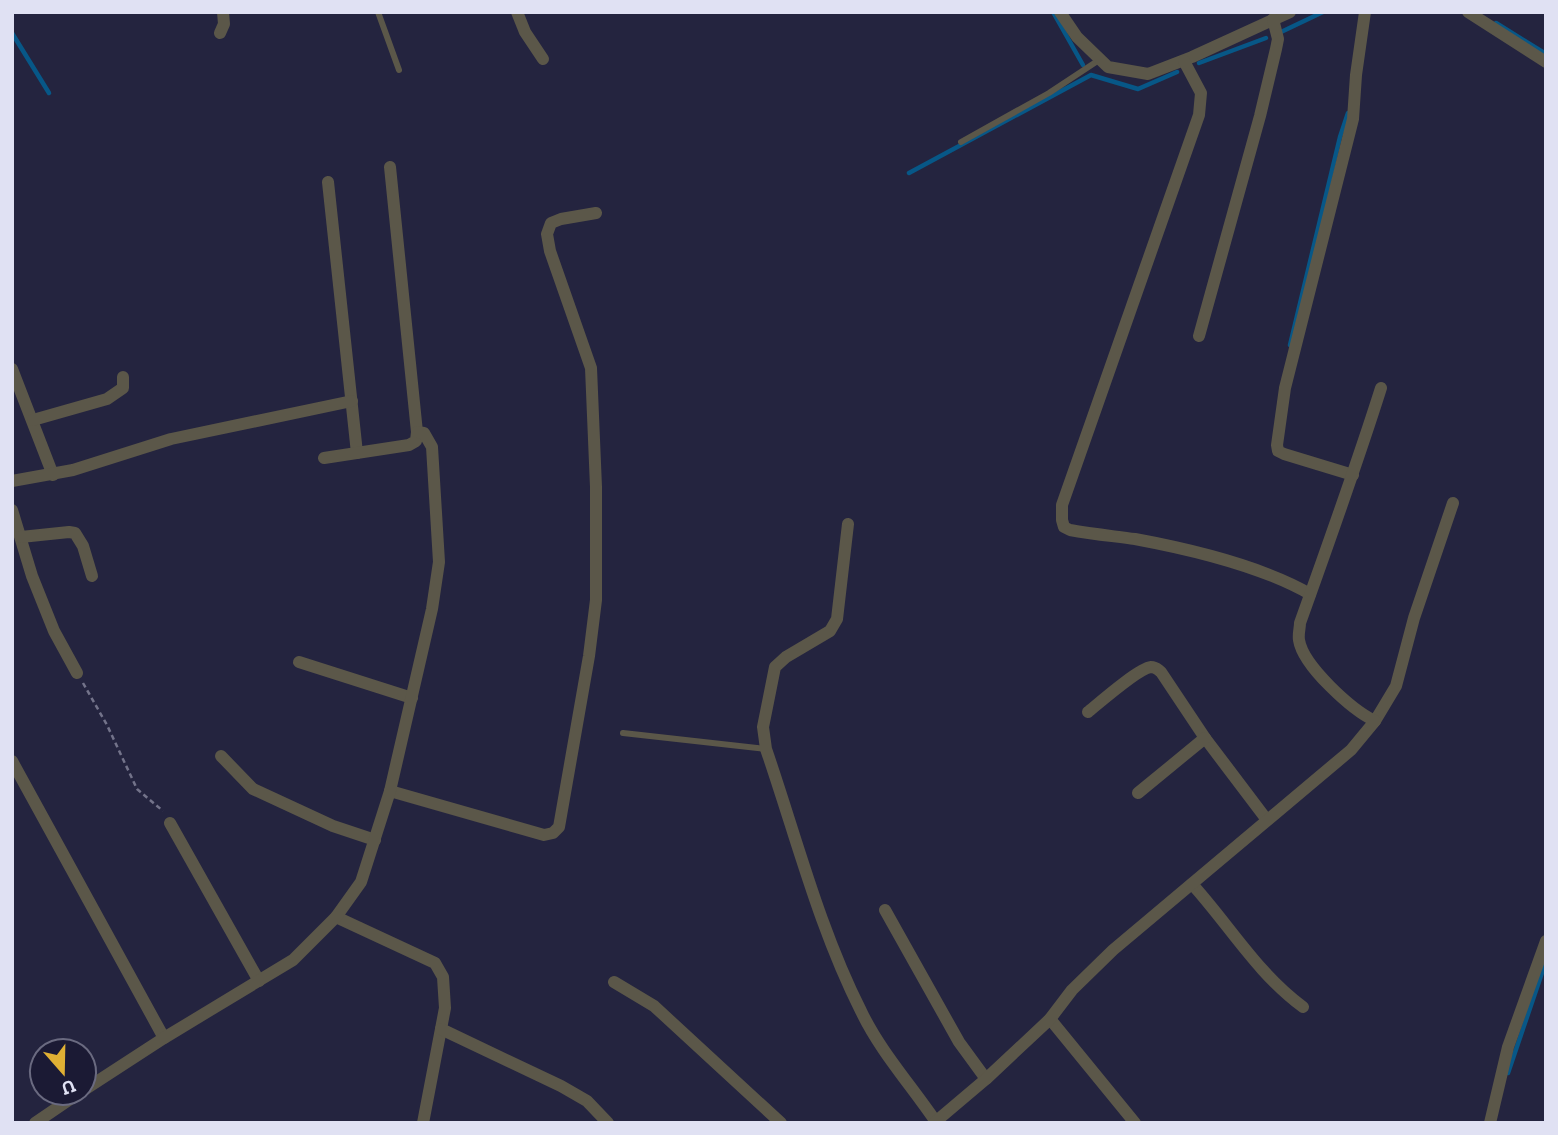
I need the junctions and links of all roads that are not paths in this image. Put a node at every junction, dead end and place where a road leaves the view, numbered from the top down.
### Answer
1 (223, 12) edge
2 (379, 12) edge
3 (517, 12) edge
4 (1060, 12) edge
5 (1290, 12) edge
6 (1365, 12) edge
7 (1468, 12) edge
8 (1273, 19) junction
9 (220, 33) dead end
10 (542, 59) dead end
11 (1099, 60) junction
12 (1184, 61) junction
13 (1546, 62) edge
14 (399, 70) dead end
15 (961, 142) dead end
16 (390, 167) dead end
17 (328, 182) dead end
18 (596, 213) dead end
19 (1199, 335) dead end
20 (12, 369) edge
21 (123, 377) dead end
22 (1381, 388) dead end
23 (352, 401) junction
24 (33, 420) junction
25 (417, 432) junction
26 (357, 453) junction
27 (324, 458) dead end
28 (53, 475) junction
29 (1353, 475) junction
30 (12, 481) edge
31 (1453, 503) dead end
32 (12, 510) edge
33 (848, 524) dead end
34 (21, 537) junction
35 (92, 576) dead end
36 (1310, 594) junction
37 (299, 662) dead end
38 (77, 673) road end
39 (412, 698) junction
40 (1088, 712) dead end
41 (1374, 721) junction
42 (623, 733) dead end
43 (1205, 738) junction
44 (766, 749) junction
45 (221, 756) dead end
46 (12, 761) edge
47 (390, 791) junction
48 (1138, 793) dead end
49 (1267, 820) junction
50 (170, 823) road end
51 (375, 841) junction
52 (1192, 884) junction
53 (885, 910) dead end
54 (336, 917) junction
55 (1546, 941) edge
56 (259, 981) junction
57 (614, 982) dead end
58 (1303, 1007) dead end
59 (1050, 1019) junction
60 (440, 1029) junction
61 (164, 1038) junction
62 (986, 1079) junction
63 (98, 1081) edge
64 (58, 1107) edge
65 (935, 1122) edge
66 (35, 1123) edge
67 (423, 1123) edge
68 (608, 1123) edge
69 (781, 1123) edge
70 (1135, 1123) edge
71 (1490, 1123) edge

1 - 9 street
2 - 14 lane
3 - 10 street
4 - 11 street
5 - 8 street
6 - 29 street
7 - 13 street
8 - 12 street
8 - 19 street
11 - 12 street
11 - 15 lane
12 - 36 street
16 - 25 street
17 - 23 street
18 - 47 street
20 - 24 street
21 - 24 street
22 - 29 street
23 - 26 street
23 - 28 street
24 - 28 street
25 - 26 street
25 - 39 street
26 - 27 street
28 - 30 street
29 - 36 street
31 - 41 street
32 - 34 street
33 - 44 street
34 - 35 street
34 - 38 street
36 - 41 street
37 - 39 street
39 - 47 street
40 - 43 street
41 - 49 street
42 - 44 lane
43 - 48 street
43 - 49 street
44 - 65 street
45 - 51 street
46 - 61 street
47 - 51 street
49 - 52 street
50 - 56 street
51 - 54 street
52 - 58 street
52 - 59 street
53 - 62 street
54 - 56 street
54 - 60 street
55 - 71 street
56 - 61 street
57 - 69 street
59 - 62 street
59 - 70 street
60 - 67 street
60 - 68 street
61 - 63 street
62 - 65 street
64 - 66 street

